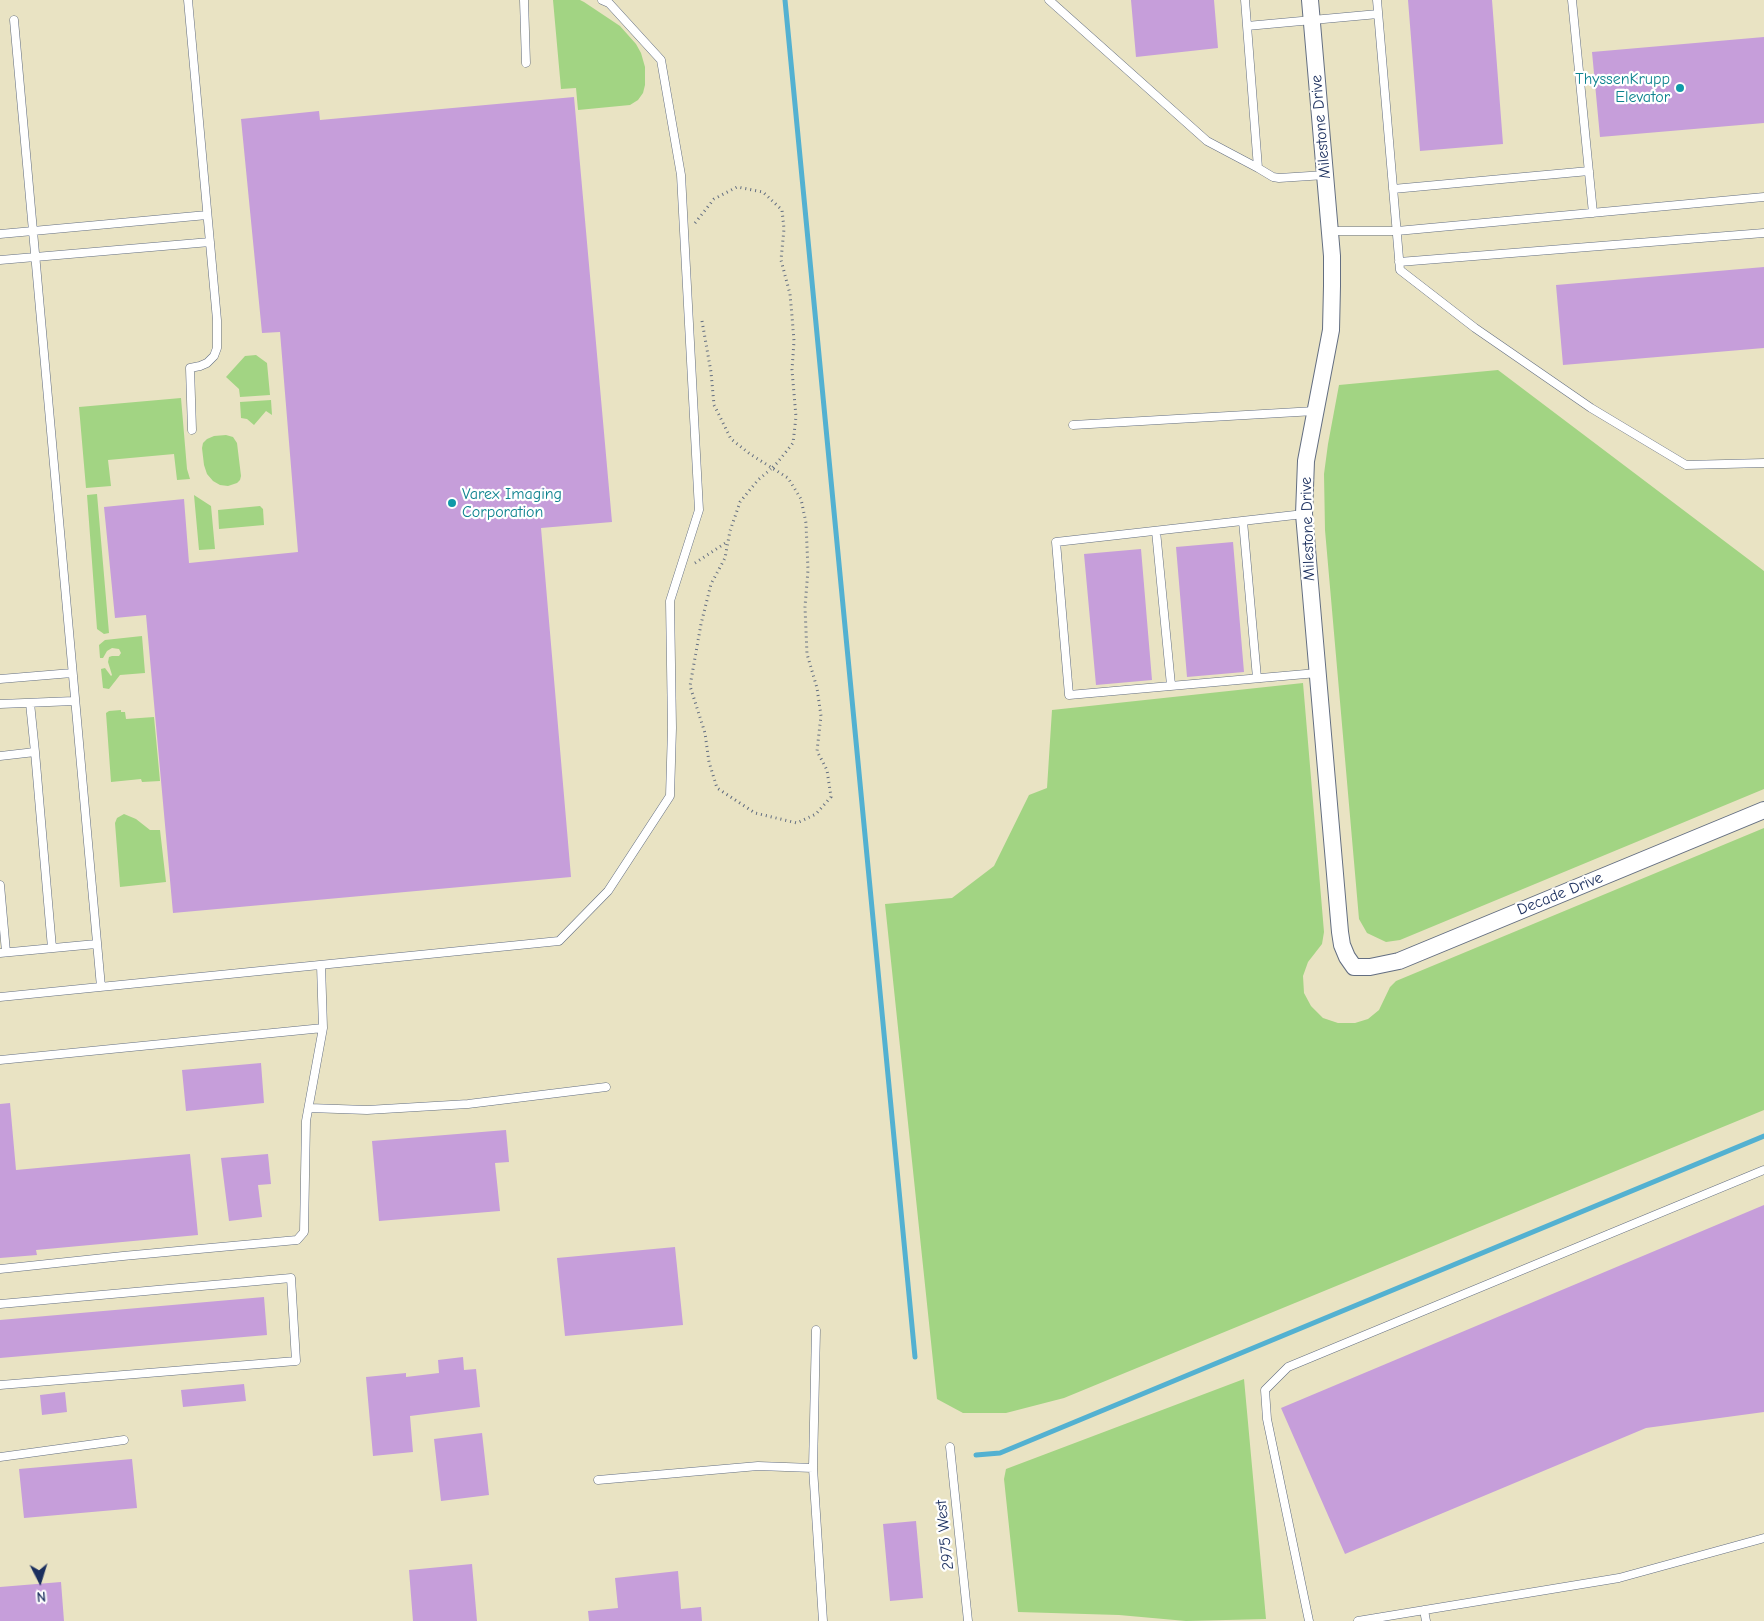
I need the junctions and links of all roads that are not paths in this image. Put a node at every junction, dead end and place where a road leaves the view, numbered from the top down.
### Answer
1 (188, 0) edge
2 (524, 0) edge
3 (602, 0) edge
4 (1049, 0) edge
5 (1245, 0) edge
6 (1310, 0) edge
7 (1377, 0) edge
8 (1572, 0) edge
9 (1378, 14) junction
10 (14, 20) dead end
11 (1312, 20) junction
12 (1247, 26) junction
13 (526, 63) dead end
14 (1258, 168) junction
15 (1589, 170) junction
16 (1325, 175) junction
17 (1393, 189) junction
18 (1764, 197) edge
19 (1593, 213) junction
20 (207, 215) junction
21 (32, 231) junction
22 (1330, 231) junction
23 (1396, 231) junction
24 (1764, 233) edge
25 (0, 234) edge
26 (210, 242) junction
27 (35, 257) junction
28 (0, 260) edge
29 (1399, 262) junction
30 (1315, 412) junction
31 (1073, 425) dead end
32 (192, 430) dead end
33 (1764, 463) edge
34 (1304, 514) junction
35 (1243, 521) junction
36 (1156, 531) junction
37 (72, 673) junction
38 (1317, 673) junction
39 (1257, 678) junction
40 (0, 679) edge
41 (1171, 685) junction
42 (74, 701) junction
43 (30, 703) junction
44 (0, 704) edge
45 (35, 752) junction
46 (0, 756) edge
47 (1764, 810) edge
48 (0, 885) edge
49 (96, 944) junction
50 (52, 948) junction
51 (3, 952) edge
52 (321, 965) junction
53 (1354, 967) joint
54 (101, 987) junction
55 (0, 997) edge
56 (323, 1028) junction
57 (0, 1060) edge
58 (606, 1086) dead end
59 (309, 1108) junction
60 (1764, 1170) edge
61 (0, 1268) edge
62 (0, 1304) edge
63 (816, 1330) dead end
64 (0, 1385) edge
65 (124, 1440) dead end
66 (950, 1446) dead end
67 (0, 1457) edge
68 (813, 1468) junction
69 (598, 1480) dead end
70 (1764, 1538) edge
71 (1424, 1610) junction
72 (823, 1621) edge
73 (968, 1621) edge
74 (1309, 1621) edge
75 (1358, 1621) edge
76 (1426, 1621) edge

1 - 20 lane
2 - 13 lane
3 - 52 lane
4 - 14 lane
5 - 12 lane
6 - 11 street, Milestone Drive
7 - 9 lane
8 - 15 lane
9 - 11 lane
9 - 17 lane
10 - 21 lane
11 - 12 lane
11 - 16 street, Milestone Drive
12 - 14 lane
14 - 16 lane
15 - 17 lane
15 - 19 lane
16 - 22 street, Milestone Drive
17 - 23 lane
18 - 19 lane
19 - 23 lane
20 - 21 lane
20 - 26 lane
21 - 25 lane
21 - 27 lane
22 - 23 lane
22 - 30 street, Milestone Drive
23 - 29 lane
24 - 29 lane
26 - 27 lane
26 - 32 lane
27 - 28 lane
27 - 37 lane
29 - 33 lane
30 - 31 lane
30 - 34 street, Milestone Drive
34 - 35 lane
34 - 38 street, Milestone Drive
35 - 36 lane
35 - 39 lane
36 - 41 lane
36 - 41 lane
37 - 40 lane
37 - 42 lane
38 - 39 lane
38 - 53 street, Milestone Drive
39 - 41 lane
42 - 43 lane
42 - 49 lane
43 - 44 lane
43 - 45 lane
45 - 46 lane
45 - 50 lane
47 - 53 street, Decade Drive
48 - 51 lane
49 - 50 lane
49 - 54 lane
50 - 51 lane
52 - 54 lane
52 - 56 lane
54 - 55 lane
56 - 57 lane
56 - 59 lane
58 - 59 lane
59 - 61 lane
60 - 74 lane
62 - 64 lane
63 - 68 lane
65 - 67 lane
66 - 73 lane, 2975 West
68 - 69 lane
68 - 72 lane
70 - 71 lane
71 - 75 lane
71 - 76 lane

